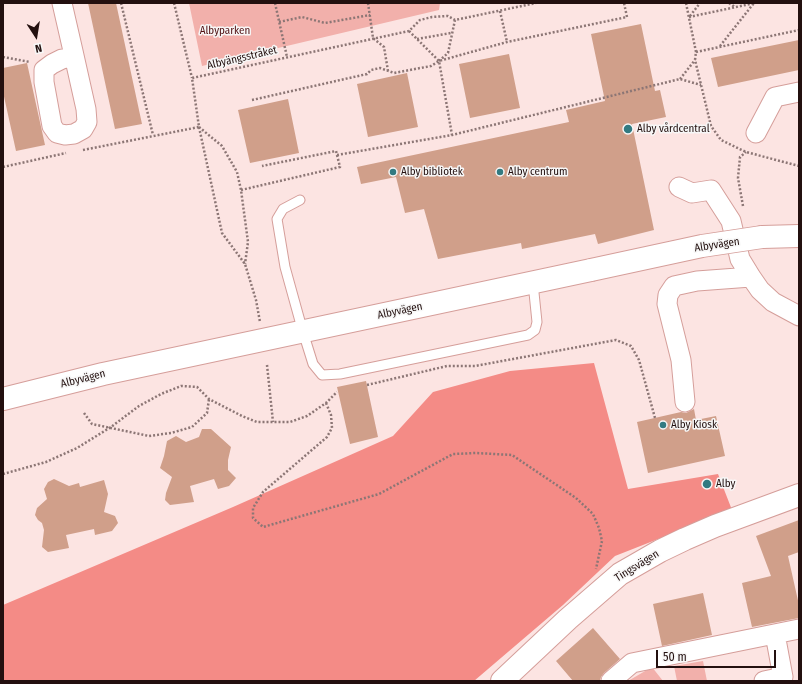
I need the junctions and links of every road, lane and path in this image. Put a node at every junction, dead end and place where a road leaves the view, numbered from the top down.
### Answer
1 (62, 3) edge
2 (121, 3) edge
3 (174, 3) edge
4 (275, 3) edge
5 (368, 3) edge
6 (536, 3) edge
7 (624, 3) edge
8 (686, 3) edge
9 (700, 3) edge
10 (729, 3) edge
11 (735, 3) edge
12 (755, 3) edge
13 (736, 7) junction
14 (500, 11) junction
15 (370, 15) junction
16 (689, 17) junction
17 (454, 20) junction
18 (279, 22) junction
19 (799, 30) edge
20 (409, 31) junction
21 (452, 32) junction
22 (373, 38) junction
23 (417, 39) junction
24 (507, 42) junction
25 (720, 46) junction
26 (696, 52) junction
27 (287, 56) junction
28 (3, 57) edge
29 (74, 57) dead end
30 (695, 60) junction
31 (439, 61) junction
32 (33, 62) dead end
33 (388, 71) junction
34 (192, 78) junction
35 (680, 79) junction
36 (700, 85) junction
37 (799, 92) edge
38 (252, 100) dead end
39 (200, 126) junction
40 (756, 133) dead end
41 (153, 135) junction
42 (452, 135) junction
43 (77, 151) dead end
44 (71, 152) dead end
45 (337, 155) junction
46 (262, 166) dead end
47 (799, 166) edge
48 (3, 167) edge
49 (679, 187) dead end
50 (241, 190) junction
51 (300, 200) dead end
52 (799, 236) edge
53 (245, 264) junction
54 (750, 278) junction
55 (533, 283) junction
56 (799, 316) edge
57 (260, 322) dead end
58 (303, 332) junction
59 (268, 365) dead end
60 (368, 385) dead end
61 (337, 392) dead end
62 (3, 399) edge
63 (209, 399) junction
64 (685, 402) dead end
65 (326, 403) junction
66 (84, 413) dead end
67 (655, 418) dead end
68 (273, 422) junction
69 (111, 427) junction
70 (3, 474) edge
71 (799, 496) edge
72 (594, 575) dead end
73 (799, 629) edge
74 (776, 634) junction
75 (502, 681) edge
76 (611, 681) edge
77 (764, 681) edge

1 - 29 street
2 - 41 path
3 - 34 path
4 - 18 path
5 - 15 path
6 - 14 path, Albyängsstråket
7 - 24 path
8 - 16 path
9 - 16 path
10 - 13 path
11 - 13 path
12 - 13 path
12 - 25 path
13 - 16 path
14 - 17 path, Albyängsstråket
14 - 24 path
15 - 18 path
15 - 22 path
16 - 26 path
17 - 20 path, Albyängsstråket
17 - 21 path
18 - 27 path
19 - 25 path
20 - 22 path, Albyängsstråket
20 - 23 path
21 - 23 path
21 - 31 path
22 - 27 path, Albyängsstråket
22 - 33 path
23 - 31 path
24 - 31 path
25 - 26 path
26 - 30 path
27 - 34 path, Albyängsstråket
28 - 32 path
30 - 35 path
30 - 36 path
31 - 33 path
31 - 42 path
33 - 38 path
34 - 39 path
35 - 36 path
35 - 42 path
36 - 47 path
37 - 40 street
39 - 41 path
39 - 50 path
39 - 53 path
41 - 43 path
42 - 45 path
44 - 48 path
45 - 46 path
45 - 50 path
49 - 54 street
50 - 53 path
51 - 58 lane
52 - 55 street, Albyvägen, bridge
53 - 57 path
54 - 56 street
54 - 64 street
55 - 58 street, Albyvägen
55 - 58 lane
58 - 62 street, Albyvägen
59 - 68 path
60 - 67 path
61 - 65 path
63 - 68 path
63 - 69 path
63 - 69 path
65 - 68 path
65 - 72 path
66 - 69 path
69 - 70 path
71 - 75 street, Tingsvägen
73 - 74 street
74 - 76 street
74 - 77 street

